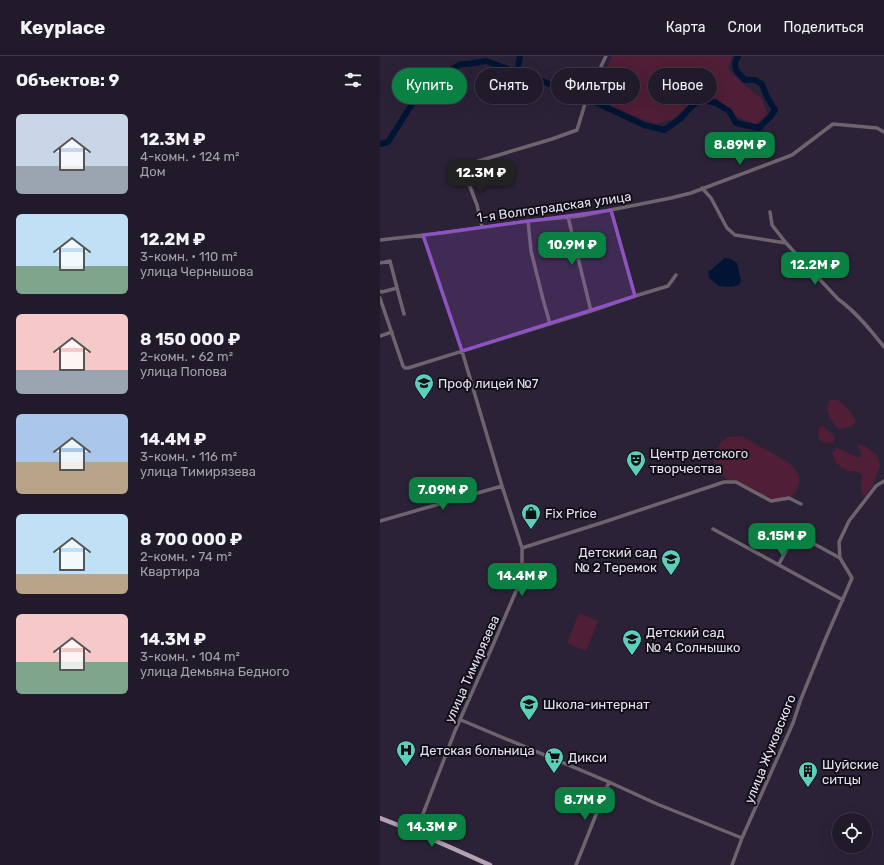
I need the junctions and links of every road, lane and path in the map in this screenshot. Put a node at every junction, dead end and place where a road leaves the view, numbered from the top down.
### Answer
1 (606, 56) edge
2 (884, 132) edge
3 (702, 188) junction
4 (611, 210) junction
5 (770, 212) dead end
6 (568, 217) junction
7 (528, 221) junction
8 (482, 227) junction
9 (423, 235) junction
10 (380, 240) edge
11 (786, 243) junction
12 (380, 263) edge
13 (676, 275) dead end
14 (397, 288) junction
15 (380, 291) edge
16 (635, 296) junction
17 (380, 298) edge
18 (591, 311) junction
19 (404, 314) dead end
20 (550, 324) junction
21 (392, 332) junction
22 (380, 336) edge
23 (884, 347) edge
24 (462, 351) junction
25 (884, 481) edge
26 (502, 486) junction
27 (801, 504) dead end
28 (380, 521) edge
29 (713, 529) dead end
30 (522, 548) junction
31 (840, 558) junction
32 (778, 564) junction
33 (843, 600) junction
34 (461, 720) junction
35 (609, 782) junction
36 (380, 818) edge
37 (416, 832) junction
38 (742, 838) junction
39 (490, 865) edge
40 (576, 865) edge
41 (732, 865) edge

1 - 8 street
2 - 3 street, 1-я Волгоградская улица
3 - 4 street, 1-я Волгоградская улица
3 - 11 street
4 - 6 street, 1-я Волгоградская улица
4 - 16 street
5 - 11 street
6 - 7 street, 1-я Волгоградская улица
6 - 18 street
7 - 8 street, 1-я Волгоградская улица
7 - 20 street
8 - 9 street, 1-я Волгоградская улица
9 - 10 street, 1-я Волгоградская улица
9 - 24 street, улица Тимирязева
11 - 23 street
12 - 14 street
13 - 16 street
14 - 15 street
14 - 19 street
16 - 18 street
17 - 21 street
18 - 20 street
20 - 24 street
21 - 22 street
21 - 24 street
24 - 26 street, улица Тимирязева
25 - 31 street
26 - 28 street
26 - 30 street, улица Тимирязева
27 - 30 street
29 - 32 street
30 - 34 street, улица Тимирязева
31 - 32 street
31 - 33 street, улица Жуковского
32 - 33 street
33 - 38 street, улица Жуковского
34 - 35 street
34 - 37 street, улица Тимирязева
35 - 38 street
35 - 40 street
36 - 37 main road
37 - 39 main road
38 - 41 street, улица Жуковского

